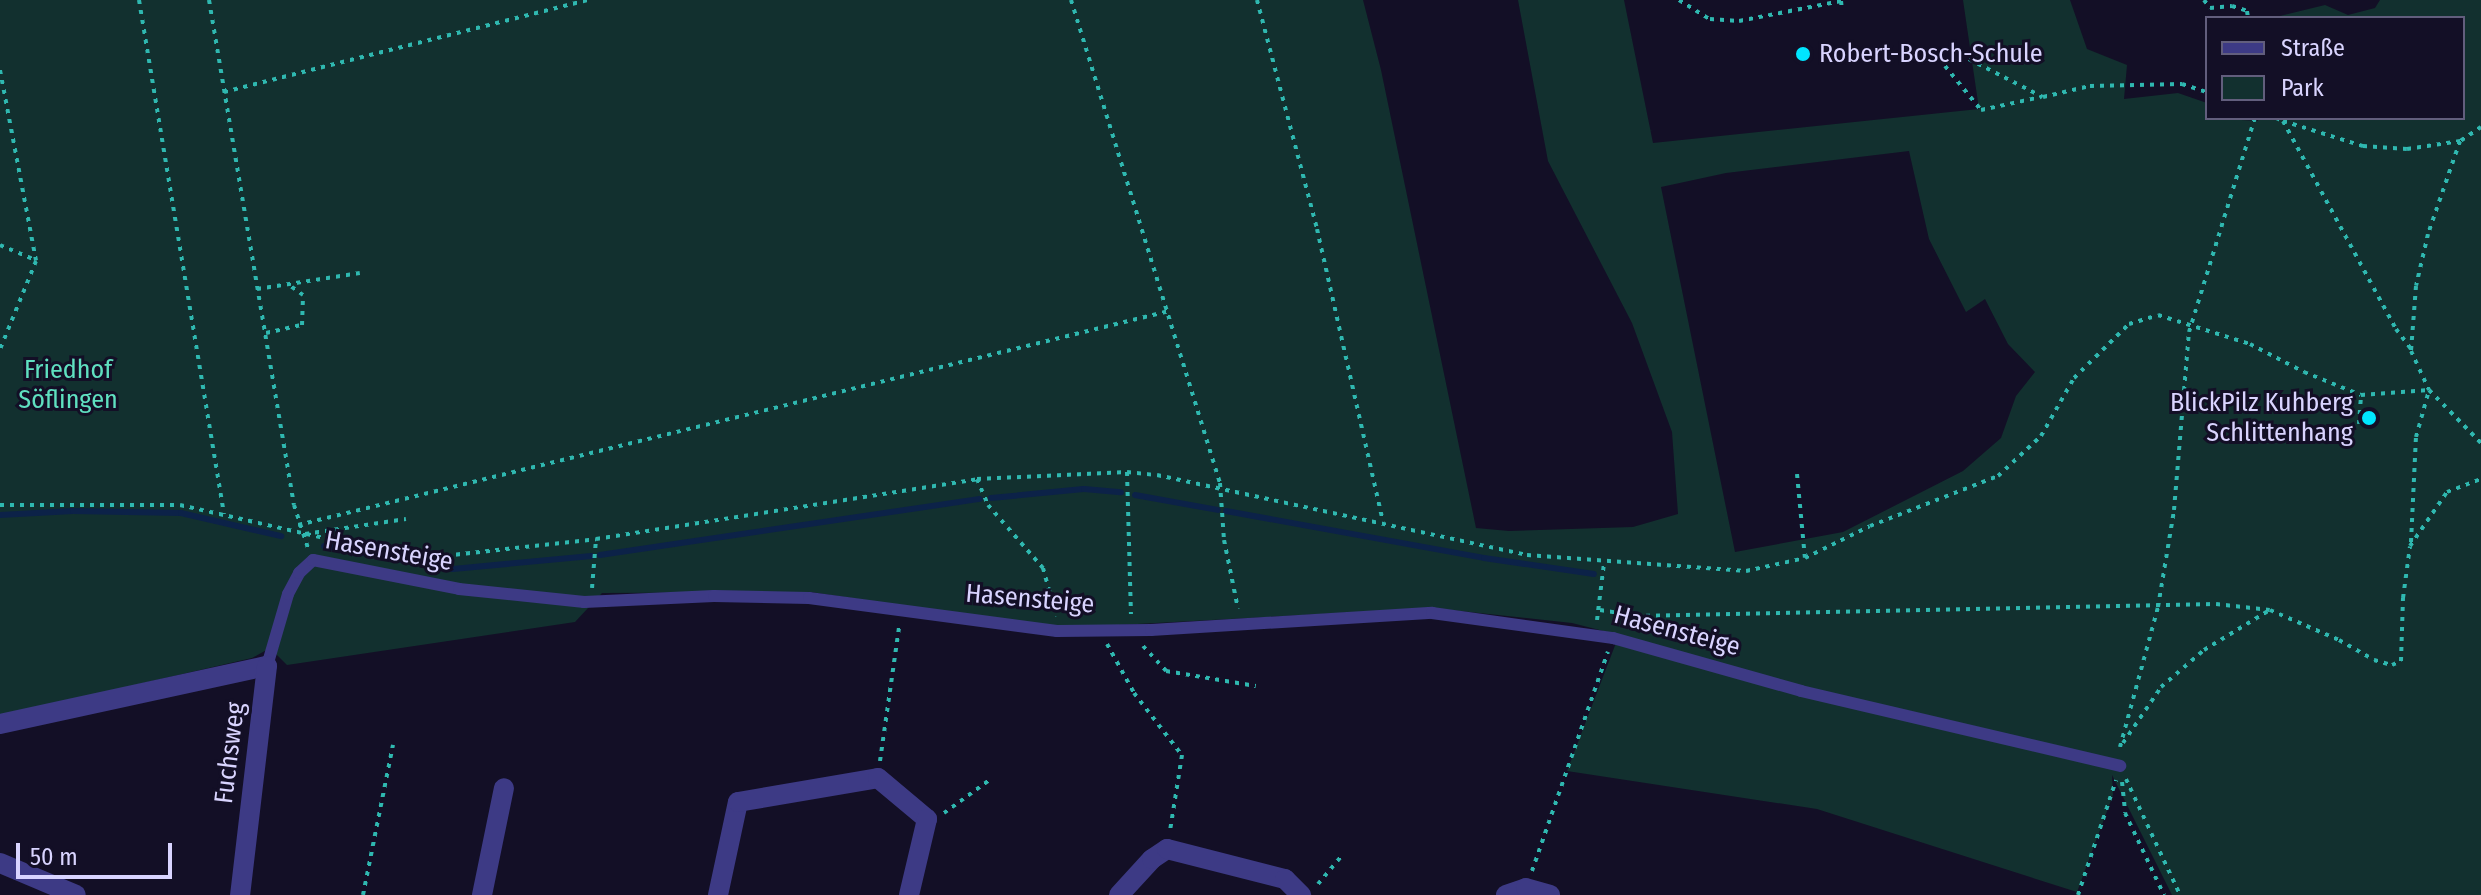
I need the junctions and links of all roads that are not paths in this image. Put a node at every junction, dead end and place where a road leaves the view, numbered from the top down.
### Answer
1 (267, 666) junction
2 (0, 724) edge
3 (2120, 766) road end
4 (504, 788) dead end
5 (0, 863) edge
6 (1309, 890) edge
7 (76, 895) edge
8 (240, 895) edge
9 (482, 895) edge
10 (718, 895) edge
11 (909, 895) edge
12 (1119, 895) edge
13 (1506, 895) edge
14 (1550, 895) edge

1 - 2 street
1 - 3 lane, Hasensteige
1 - 8 street, Fuchsweg
4 - 9 street
5 - 7 street
6 - 12 street
10 - 11 street
13 - 14 street

